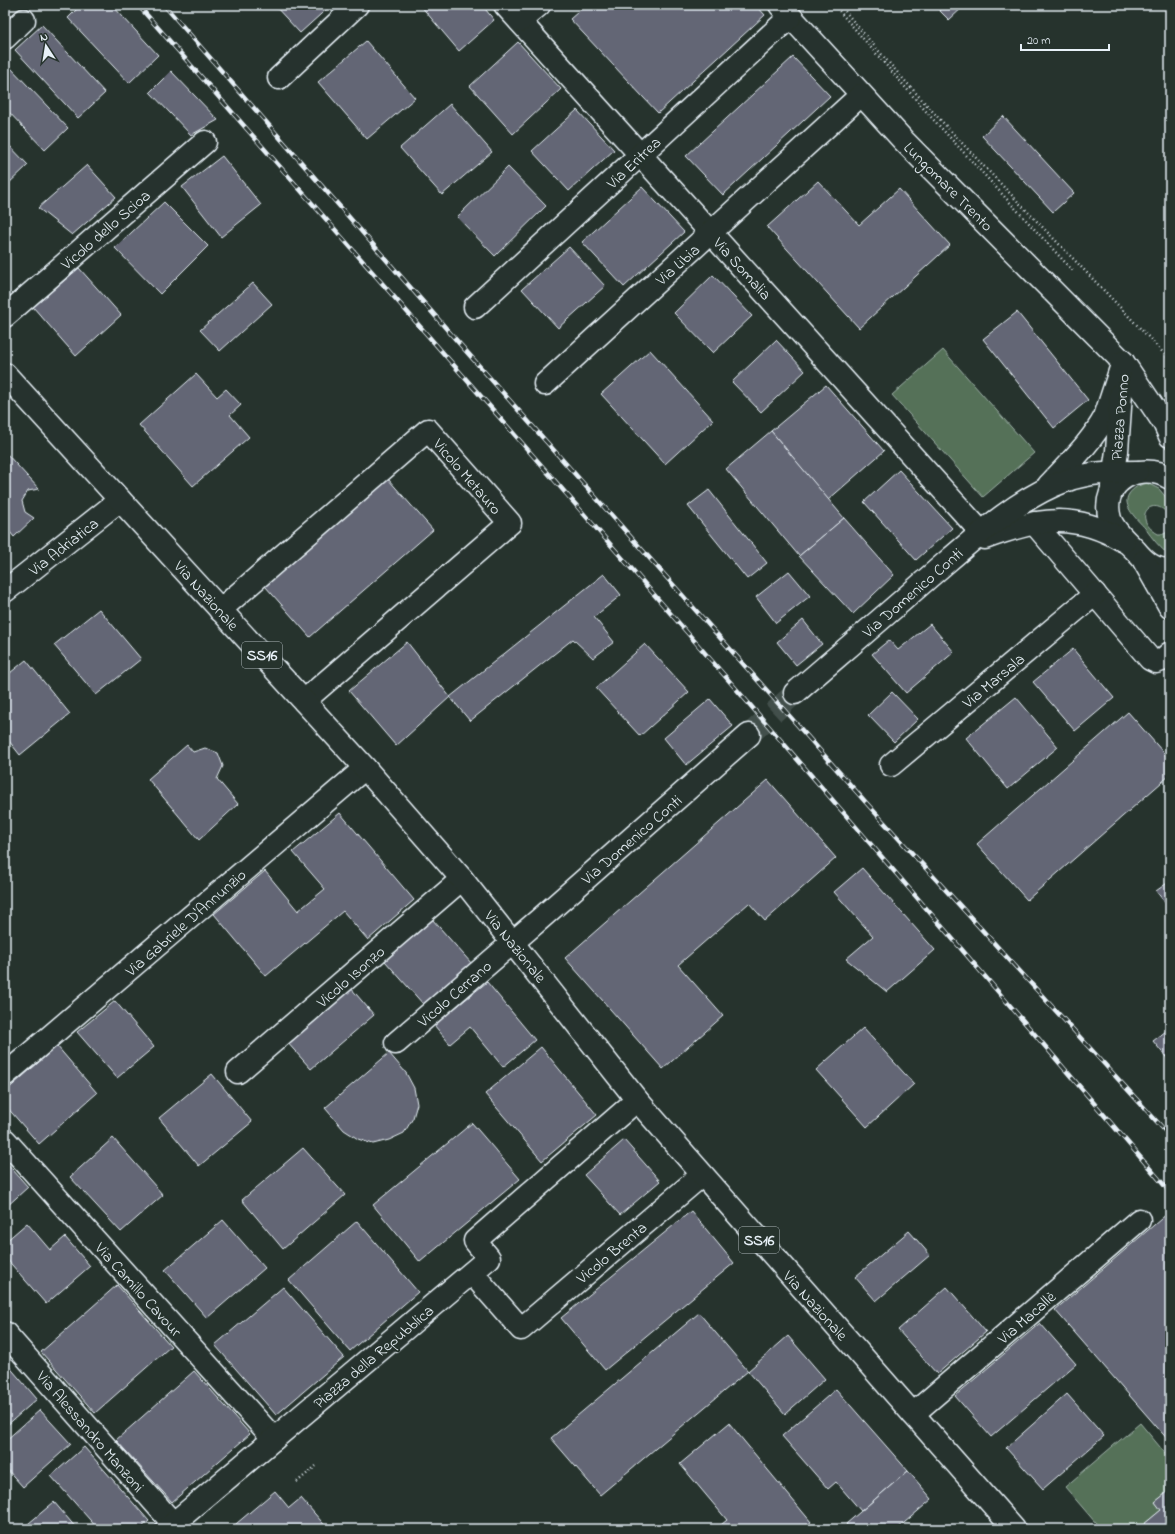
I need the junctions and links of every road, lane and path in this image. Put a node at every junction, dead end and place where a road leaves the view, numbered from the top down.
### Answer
1 (357, 5) edge
2 (506, 5) edge
3 (539, 5) edge
4 (834, 5) edge
5 (840, 5) edge
6 (785, 11) edge
7 (24, 20) dead end
8 (520, 21) junction
9 (5, 38) edge
10 (279, 78) dead end
11 (861, 95) junction
12 (206, 142) dead end
13 (641, 155) junction
14 (711, 233) junction
15 (1075, 273) dead end
16 (475, 307) dead end
17 (5, 316) edge
18 (1170, 360) edge
19 (1124, 362) junction
20 (5, 374) edge
21 (545, 384) dead end
22 (1170, 436) edge
23 (1170, 478) edge
24 (1113, 482) junction
25 (1040, 492) junction
26 (120, 500) junction
27 (1034, 523) junction
28 (974, 538) junction
29 (1129, 544) junction
30 (1161, 570) edge
31 (5, 591) edge
32 (1095, 594) junction
33 (1170, 607) edge
34 (220, 610) junction
35 (1170, 653) edge
36 (795, 693) tunnel mouth
37 (304, 701) junction
38 (749, 735) tunnel mouth
39 (891, 765) dead end
40 (365, 768) junction
41 (462, 879) junction
42 (512, 943) junction
43 (396, 1043) dead end
44 (238, 1072) dead end
45 (5, 1075) edge
46 (637, 1100) junction
47 (5, 1140) edge
48 (702, 1175) junction
49 (1139, 1220) dead end
50 (472, 1273) junction
51 (5, 1333) edge
52 (913, 1414) junction
53 (274, 1439) junction
54 (316, 1466) dead end
55 (297, 1482) dead end
56 (172, 1527) edge
57 (1014, 1529) edge

1 - 10 street
2 - 8 street, Via Somalia
3 - 8 street
4 - 15 path, Lungomare Trento
5 - 18 path
6 - 11 street, Lungomare Trento
6 - 13 street, Via Eritrea
7 - 9 street
8 - 13 street, Via Somalia
11 - 14 street, Via Libia
11 - 19 street, Lungomare Trento
12 - 17 street, Vicolo dello Scioa
13 - 14 street, Via Somalia
13 - 16 street, Via Eritrea
14 - 21 street, Via Libia
14 - 28 street, Via Somalia
19 - 22 street, Piazza Ponno
19 - 24 street, Piazza Ponno
19 - 25 street, Piazza Ponno
20 - 26 street, Via Nazionale / SS16
23 - 24 street, Piazza Ponno
24 - 25 street, Piazza Ponno
24 - 29 street, Piazza Ponno
25 - 28 street, Via Domenico Conti
26 - 31 street, Via Adriatica
26 - 34 street, Via Nazionale / SS16
27 - 28 street, Piazza Ponno
27 - 29 street, Piazza Ponno
27 - 32 street
28 - 36 street, Via Domenico Conti
29 - 30 street, Piazza Ponno
30 - 33 street, Piazza Ponno
32 - 35 street
32 - 39 street, Via Marsala
34 - 37 street, Via Nazionale / SS16
34 - 37 street, Vicolo Metauro
37 - 40 street, Via Nazionale / SS16
38 - 42 street, Via Domenico Conti
40 - 41 street, Via Nazionale / SS16
40 - 45 street, Via Gabriele D'Annunzio
41 - 42 street, Via Nazionale / SS16
41 - 44 street, Vicolo Isonzo
42 - 43 street, Vicolo Cerrano
42 - 46 street, Via Nazionale / SS16
46 - 48 street, Via Nazionale / SS16
46 - 50 street, Piazza della Repubblica
47 - 53 street, Via Camillo Cavour
48 - 50 street, Vicolo Brenta
48 - 52 street, Via Nazionale / SS16
49 - 52 street, Via Macallè
50 - 53 street, Piazza della Repubblica
51 - 56 street, Via Alessandro Manzoni
52 - 57 street, Via Nazionale / SS16
53 - 56 street, Piazza della Repubblica
54 - 55 path

